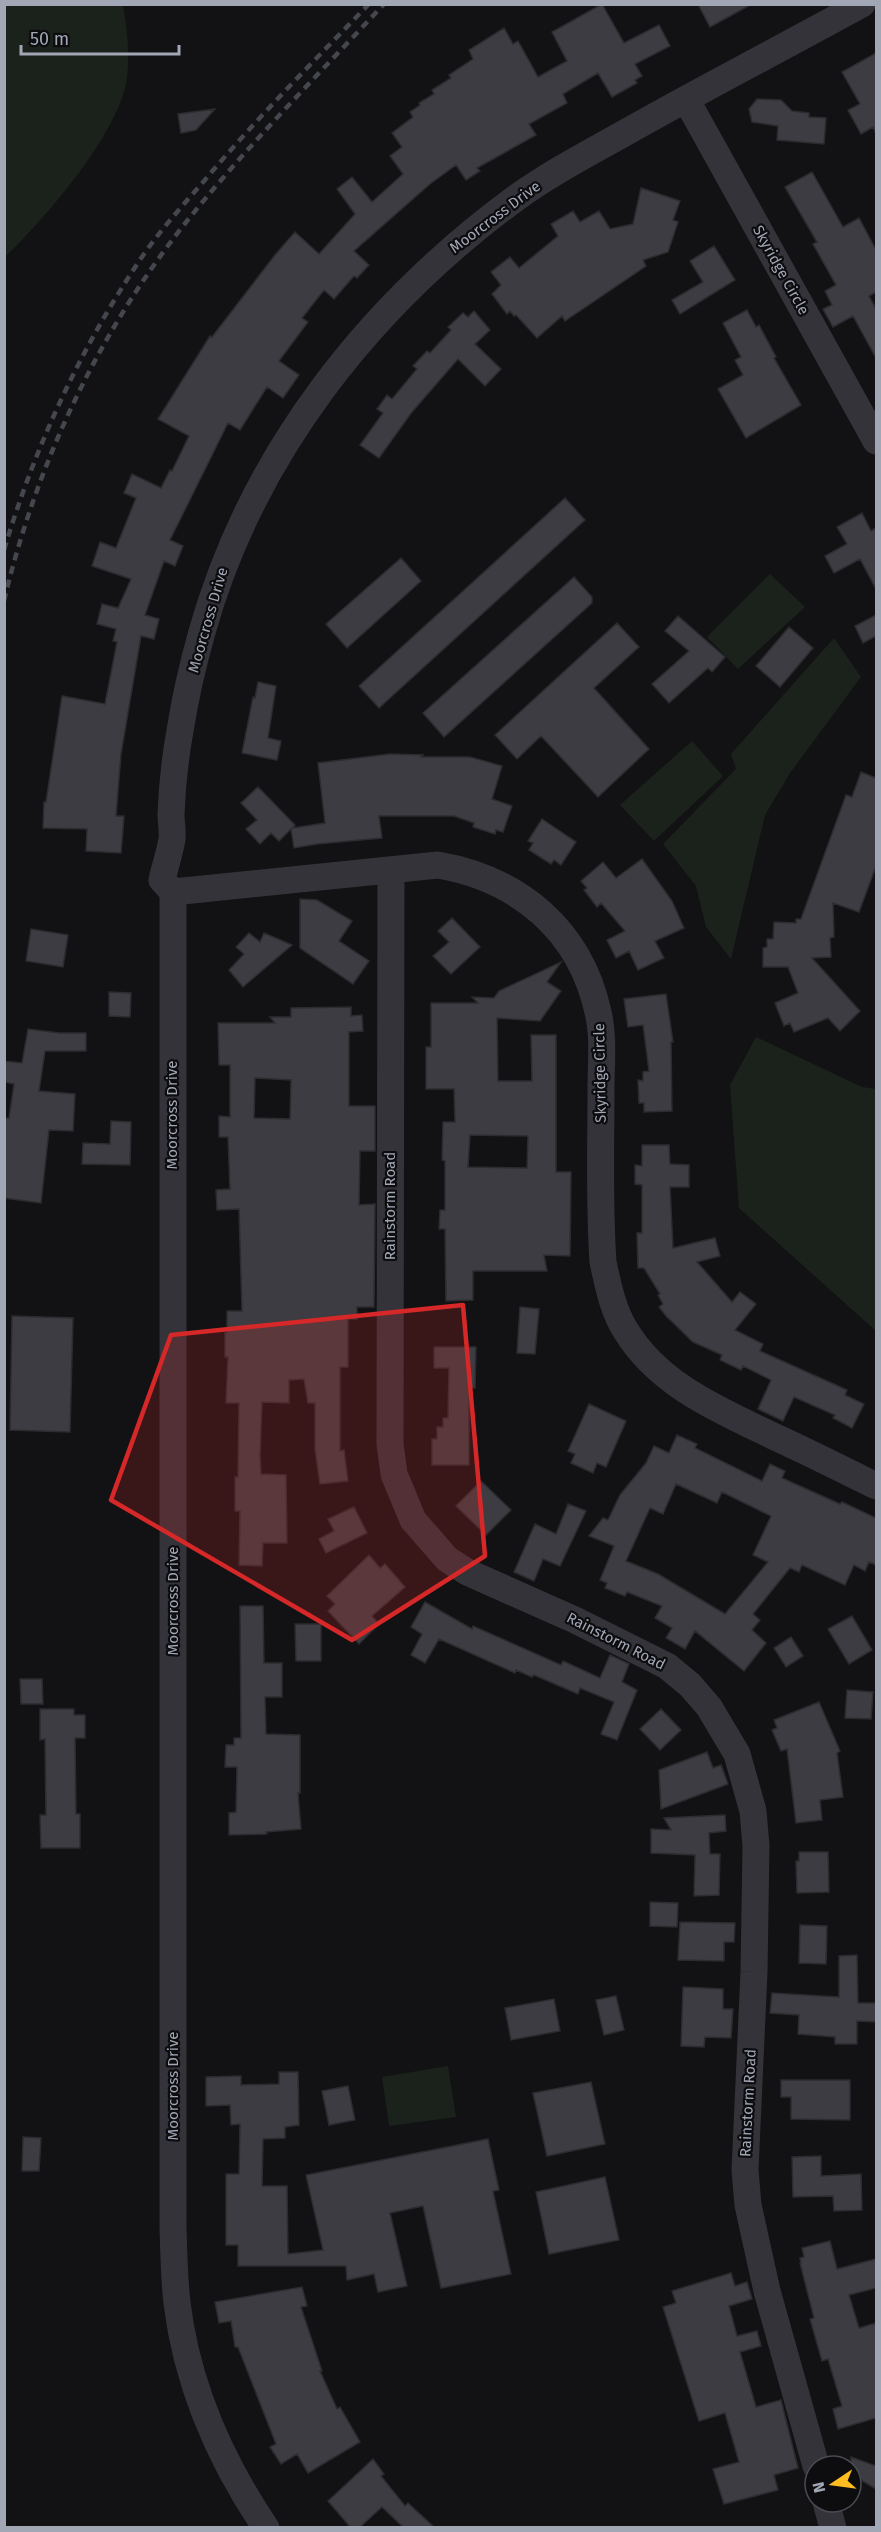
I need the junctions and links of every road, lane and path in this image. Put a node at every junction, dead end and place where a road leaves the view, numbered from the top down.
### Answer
1 (862, 4) edge
2 (686, 99) junction
3 (876, 441) edge
4 (391, 870) junction
5 (173, 892) junction
6 (876, 1486) edge
7 (813, 2454) edge
8 (267, 2528) edge

1 - 2 street, Moorcross Drive
2 - 3 street, Skyridge Circle
2 - 5 street, Moorcross Drive
4 - 5 street, Skyridge Circle
4 - 6 street, Skyridge Circle
4 - 7 street, Rainstorm Road
5 - 8 street, Moorcross Drive

